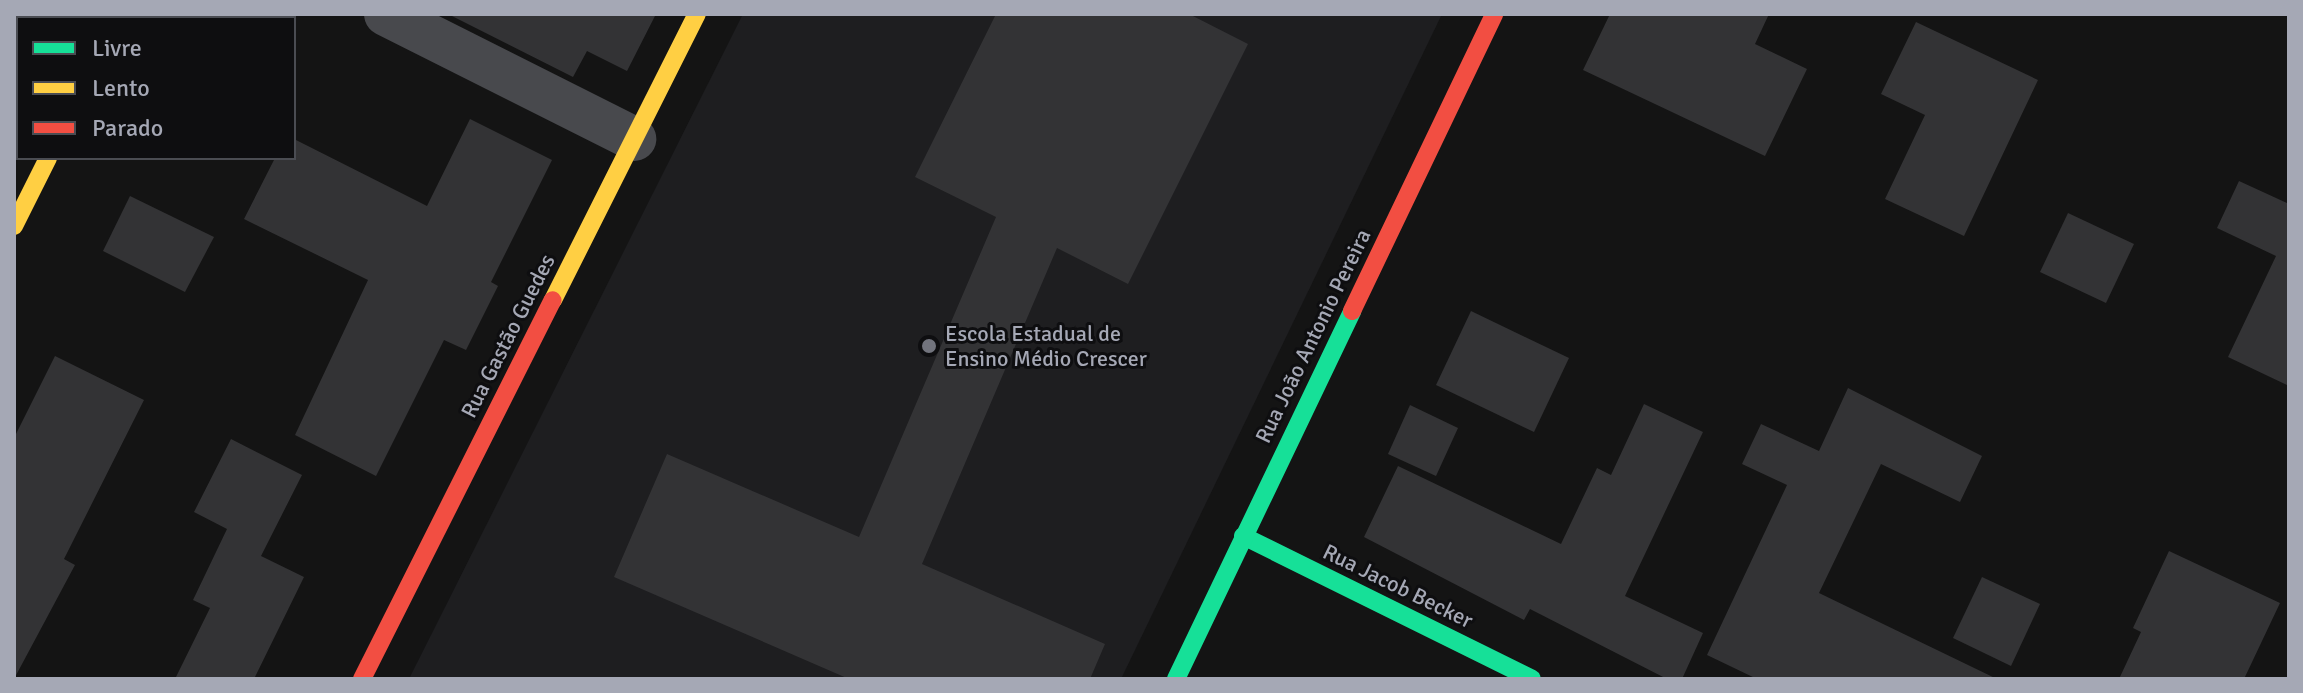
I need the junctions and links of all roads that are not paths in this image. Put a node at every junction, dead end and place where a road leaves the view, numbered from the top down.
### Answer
1 (386, 14) edge
2 (697, 14) edge
3 (1494, 14) edge
4 (634, 139) junction
5 (47, 160) edge
6 (17, 211) edge
7 (1243, 536) junction
8 (362, 679) edge
9 (1176, 679) edge
10 (1532, 679) edge

1 - 4 street
2 - 4 street, Rua Gastão Guedes
3 - 7 street, Rua João Antonio Pereira
4 - 8 street, Rua Gastão Guedes
5 - 6 street
7 - 9 street, Rua João Antonio Pereira
7 - 10 street, Rua Jacob Becker

